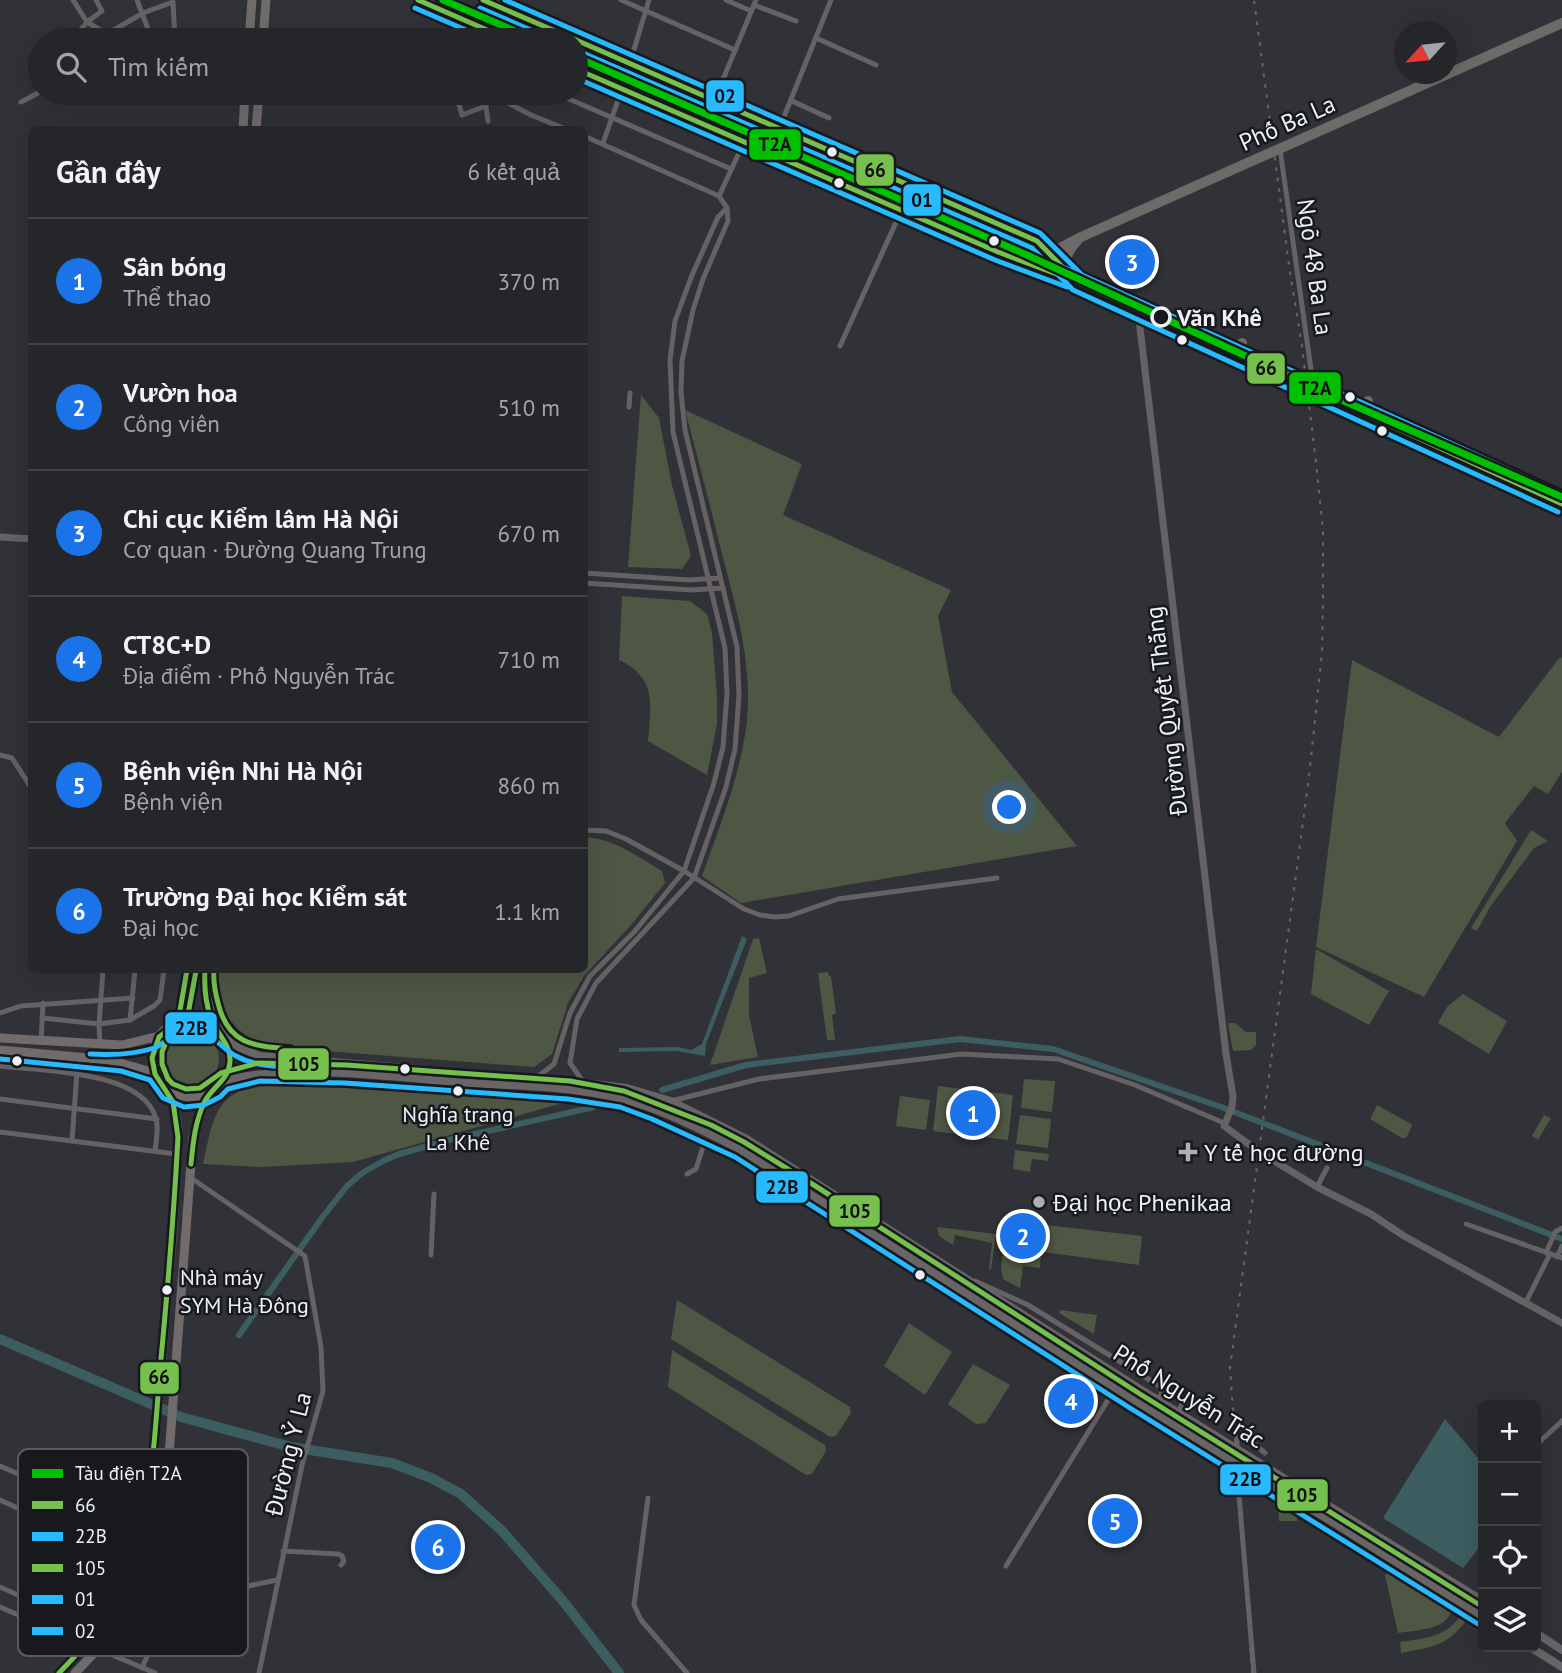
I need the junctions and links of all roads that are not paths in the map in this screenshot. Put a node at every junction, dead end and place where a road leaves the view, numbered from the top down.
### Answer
1 (73, 0) edge
2 (96, 0) edge
3 (136, 0) edge
4 (252, 0) edge
5 (266, 0) edge
6 (418, 0) edge
7 (483, 0) edge
8 (621, 0) edge
9 (649, 0) edge
10 (726, 0) edge
11 (831, 0) edge
12 (753, 5) edge
13 (646, 11) junction
14 (143, 13) junction
15 (796, 21) dead end
16 (87, 22) junction
17 (1562, 23) edge
18 (473, 24) junction
19 (82, 28) edge
20 (97, 28) edge
21 (117, 28) edge
22 (148, 28) edge
23 (174, 28) edge
24 (250, 28) edge
25 (264, 28) edge
26 (474, 28) edge
27 (482, 28) edge
28 (547, 28) edge
29 (816, 38) junction
30 (588, 46) edge
31 (735, 50) junction
32 (630, 64) junction
33 (876, 65) dead end
34 (588, 74) edge
35 (622, 89) junction
36 (28, 98) edge
37 (714, 100) junction
38 (792, 101) junction
39 (21, 102) dead end
40 (245, 105) edge
41 (258, 105) edge
42 (459, 105) edge
43 (512, 105) edge
44 (585, 105) edge
45 (486, 106) joint
46 (612, 116) junction
47 (829, 118) dead end
48 (488, 121) dead end
49 (243, 126) edge
50 (256, 126) edge
51 (559, 126) edge
52 (779, 129) junction
53 (588, 138) edge
54 (744, 142) junction
55 (603, 144) junction
56 (1280, 149) junction
57 (730, 169) junction
58 (912, 187) junction
59 (719, 196) junction
60 (727, 208) junction
61 (902, 211) junction
62 (1081, 237) junction
63 (1037, 240) junction
64 (1050, 254) junction
65 (1030, 264) junction
66 (1077, 282) junction
67 (1138, 311) junction
68 (1242, 343) dead end
69 (840, 346) dead end
70 (1237, 357) junction
71 (1314, 391) junction
72 (630, 393) dead end
73 (1368, 401) dead end
74 (629, 407) dead end
75 (1363, 415) junction
76 (1562, 504) edge
77 (0, 537) edge
78 (28, 539) edge
79 (588, 573) edge
80 (720, 578) junction
81 (709, 580) junction
82 (588, 583) edge
83 (723, 588) junction
84 (711, 590) junction
85 (0, 755) edge
86 (28, 783) edge
87 (588, 830) edge
88 (684, 871) junction
89 (694, 878) junction
90 (998, 878) dead end
91 (103, 973) edge
92 (135, 973) edge
93 (164, 973) edge
94 (186, 973) edge
95 (205, 973) edge
96 (133, 998) junction
97 (100, 999) junction
98 (43, 1003) junction
99 (0, 1013) edge
100 (42, 1018) junction
101 (130, 1020) junction
102 (178, 1022) junction
103 (99, 1024) junction
104 (215, 1028) junction
105 (159, 1036) junction
106 (224, 1037) junction
107 (0, 1038) edge
108 (41, 1042) junction
109 (100, 1045) junction
110 (1, 1054) edge
111 (78, 1057) junction
112 (345, 1063) junction
113 (0, 1066) edge
114 (155, 1073) junction
115 (78, 1074) junction
116 (345, 1074) junction
117 (536, 1078) junction
118 (224, 1081) junction
119 (584, 1083) junction
120 (168, 1091) junction
121 (209, 1094) junction
122 (0, 1100) edge
123 (671, 1101) junction
124 (75, 1109) junction
125 (157, 1119) junction
126 (1225, 1120) junction
127 (0, 1132) edge
128 (72, 1141) junction
129 (703, 1147) dead end
130 (155, 1151) junction
131 (176, 1154) junction
132 (1327, 1168) dead end
133 (687, 1174) dead end
134 (191, 1178) junction
135 (1317, 1186) junction
136 (434, 1194) dead end
137 (1466, 1224) dead end
138 (884, 1228) junction
139 (1562, 1228) edge
140 (173, 1229) junction
141 (186, 1229) junction
142 (879, 1237) junction
143 (1562, 1246) edge
144 (1554, 1254) edge
145 (431, 1255) dead end
146 (947, 1267) junction
147 (1526, 1302) junction
148 (1006, 1317) junction
149 (1562, 1323) edge
150 (1164, 1389) junction
151 (1111, 1395) junction
152 (1149, 1418) junction
153 (1562, 1421) edge
154 (1541, 1441) edge
155 (154, 1449) edge
156 (170, 1449) edge
157 (1265, 1453) dead end
158 (0, 1466) edge
159 (18, 1474) edge
160 (1238, 1474) junction
161 (1270, 1496) dead end
162 (648, 1498) dead end
163 (0, 1500) edge
164 (18, 1508) edge
165 (283, 1551) junction
166 (341, 1565) dead end
167 (1006, 1566) dead end
168 (277, 1580) junction
169 (248, 1586) edge
170 (0, 1587) edge
171 (18, 1595) edge
172 (1478, 1598) edge
173 (0, 1607) edge
174 (18, 1615) edge
175 (1478, 1616) edge
176 (1541, 1636) edge
177 (1562, 1650) edge
178 (1538, 1652) edge
179 (74, 1656) edge
180 (91, 1656) edge
181 (114, 1656) edge
182 (147, 1656) edge
183 (1562, 1667) edge
184 (142, 1668) junction
185 (59, 1673) edge
186 (75, 1673) edge
187 (155, 1673) edge
188 (259, 1673) edge
189 (687, 1673) edge
190 (1254, 1673) edge

1 - 16 street
2 - 16 street
3 - 14 street
4 - 24 main road
5 - 25 main road
6 - 18 highway
7 - 28 highway
8 - 13 street
9 - 13 street
10 - 12 street
11 - 29 street
12 - 15 street
12 - 31 street
13 - 31 street
13 - 32 street
14 - 21 street
14 - 22 street
14 - 23 street
16 - 19 street
16 - 20 street
17 - 56 highway, Phố Ba La
18 - 26 street
18 - 27 highway
29 - 33 street
29 - 38 street
30 - 32 highway
31 - 37 street
32 - 35 street
32 - 37 highway
34 - 35 highway
35 - 46 street
35 - 54 highway
36 - 39 street
37 - 52 highway
38 - 47 street
38 - 52 street
40 - 49 main road
41 - 50 main road
42 - 45 street
43 - 51 street
44 - 46 street
45 - 48 street
46 - 55 street
46 - 57 street
52 - 58 highway
53 - 55 street
54 - 57 street
54 - 61 highway
55 - 59 street
56 - 62 highway, Phố Ba La
56 - 71 street, Ngõ 48 Ba La
57 - 59 street
58 - 61 street
58 - 63 highway
59 - 60 street
60 - 80 street
60 - 81 street
61 - 65 highway
61 - 69 street
62 - 63 highway
62 - 64 highway, Phố Ba La
62 - 66 highway
63 - 64 highway
64 - 65 highway, Phố Ba La
64 - 66 highway
65 - 66 highway
66 - 67 highway
67 - 70 highway
67 - 126 street, Đường Quyết Thắng
68 - 70 highway
70 - 71 highway
71 - 75 highway
72 - 74 street
73 - 75 highway
75 - 76 highway
77 - 78 street
79 - 81 street
80 - 81 street
80 - 83 street
81 - 84 street
82 - 84 street
83 - 84 street
83 - 89 street
84 - 88 street
85 - 86 street
87 - 88 street
88 - 89 street
88 - 117 street
89 - 90 street
89 - 119 street
91 - 97 street
92 - 96 street
93 - 101 street
94 - 102 main road
95 - 104 main road
96 - 97 street
96 - 101 street
97 - 98 street
97 - 103 street
98 - 99 street
98 - 100 street
100 - 103 street
100 - 108 street
101 - 103 street
102 - 104 main road
102 - 105 main road
103 - 109 street
104 - 106 main road
105 - 109 main road
105 - 114 main road
106 - 112 main road, Phố Nguyễn Trác
106 - 118 main road
107 - 108 main road
108 - 109 main road
110 - 111 main road
111 - 114 main road
111 - 115 street
112 - 116 main road
112 - 117 main road, Phố Nguyễn Trác
113 - 115 street
114 - 120 main road
115 - 124 street
115 - 125 street
116 - 118 main road, Phố Nguyễn Trác
116 - 142 main road, Phố Nguyễn Trác
117 - 119 main road, Phố Nguyễn Trác
118 - 121 main road
119 - 123 main road, Phố Nguyễn Trác
120 - 121 main road
120 - 131 main road
121 - 134 main road
122 - 124 street
123 - 126 street
123 - 138 main road, Phố Nguyễn Trác
124 - 125 street
124 - 128 street
125 - 130 street
126 - 135 street
127 - 128 street
128 - 130 street
129 - 133 street
130 - 131 street
131 - 140 main road
132 - 135 street
134 - 141 main road
134 - 165 street, Đường Ỷ La
135 - 147 street
136 - 145 street
137 - 144 street
138 - 142 main road
138 - 146 main road, Phố Nguyễn Trác
139 - 144 street
140 - 141 main road
140 - 155 main road
141 - 156 main road
142 - 148 main road, Phố Nguyễn Trác
143 - 144 street
144 - 147 street
146 - 150 street, Phố Nguyễn Trác
146 - 172 main road, Phố Nguyễn Trác, bridge
147 - 149 street
148 - 151 street, Phố Nguyễn Trác
148 - 175 main road, Phố Nguyễn Trác, bridge
150 - 152 street
150 - 152 street, Phố Nguyễn Trác
151 - 152 street, Phố Nguyễn Trác
151 - 167 street
153 - 154 street
157 - 160 street
158 - 159 street
160 - 161 street
160 - 190 street
162 - 189 street
163 - 164 street
165 - 166 street
165 - 168 street, Đường Ỷ La
168 - 169 street
168 - 188 street, Đường Ỷ La
170 - 171 street
173 - 174 street
176 - 177 main road
178 - 183 main road
179 - 185 main road
180 - 186 main road
181 - 184 street
182 - 184 street
184 - 187 street

